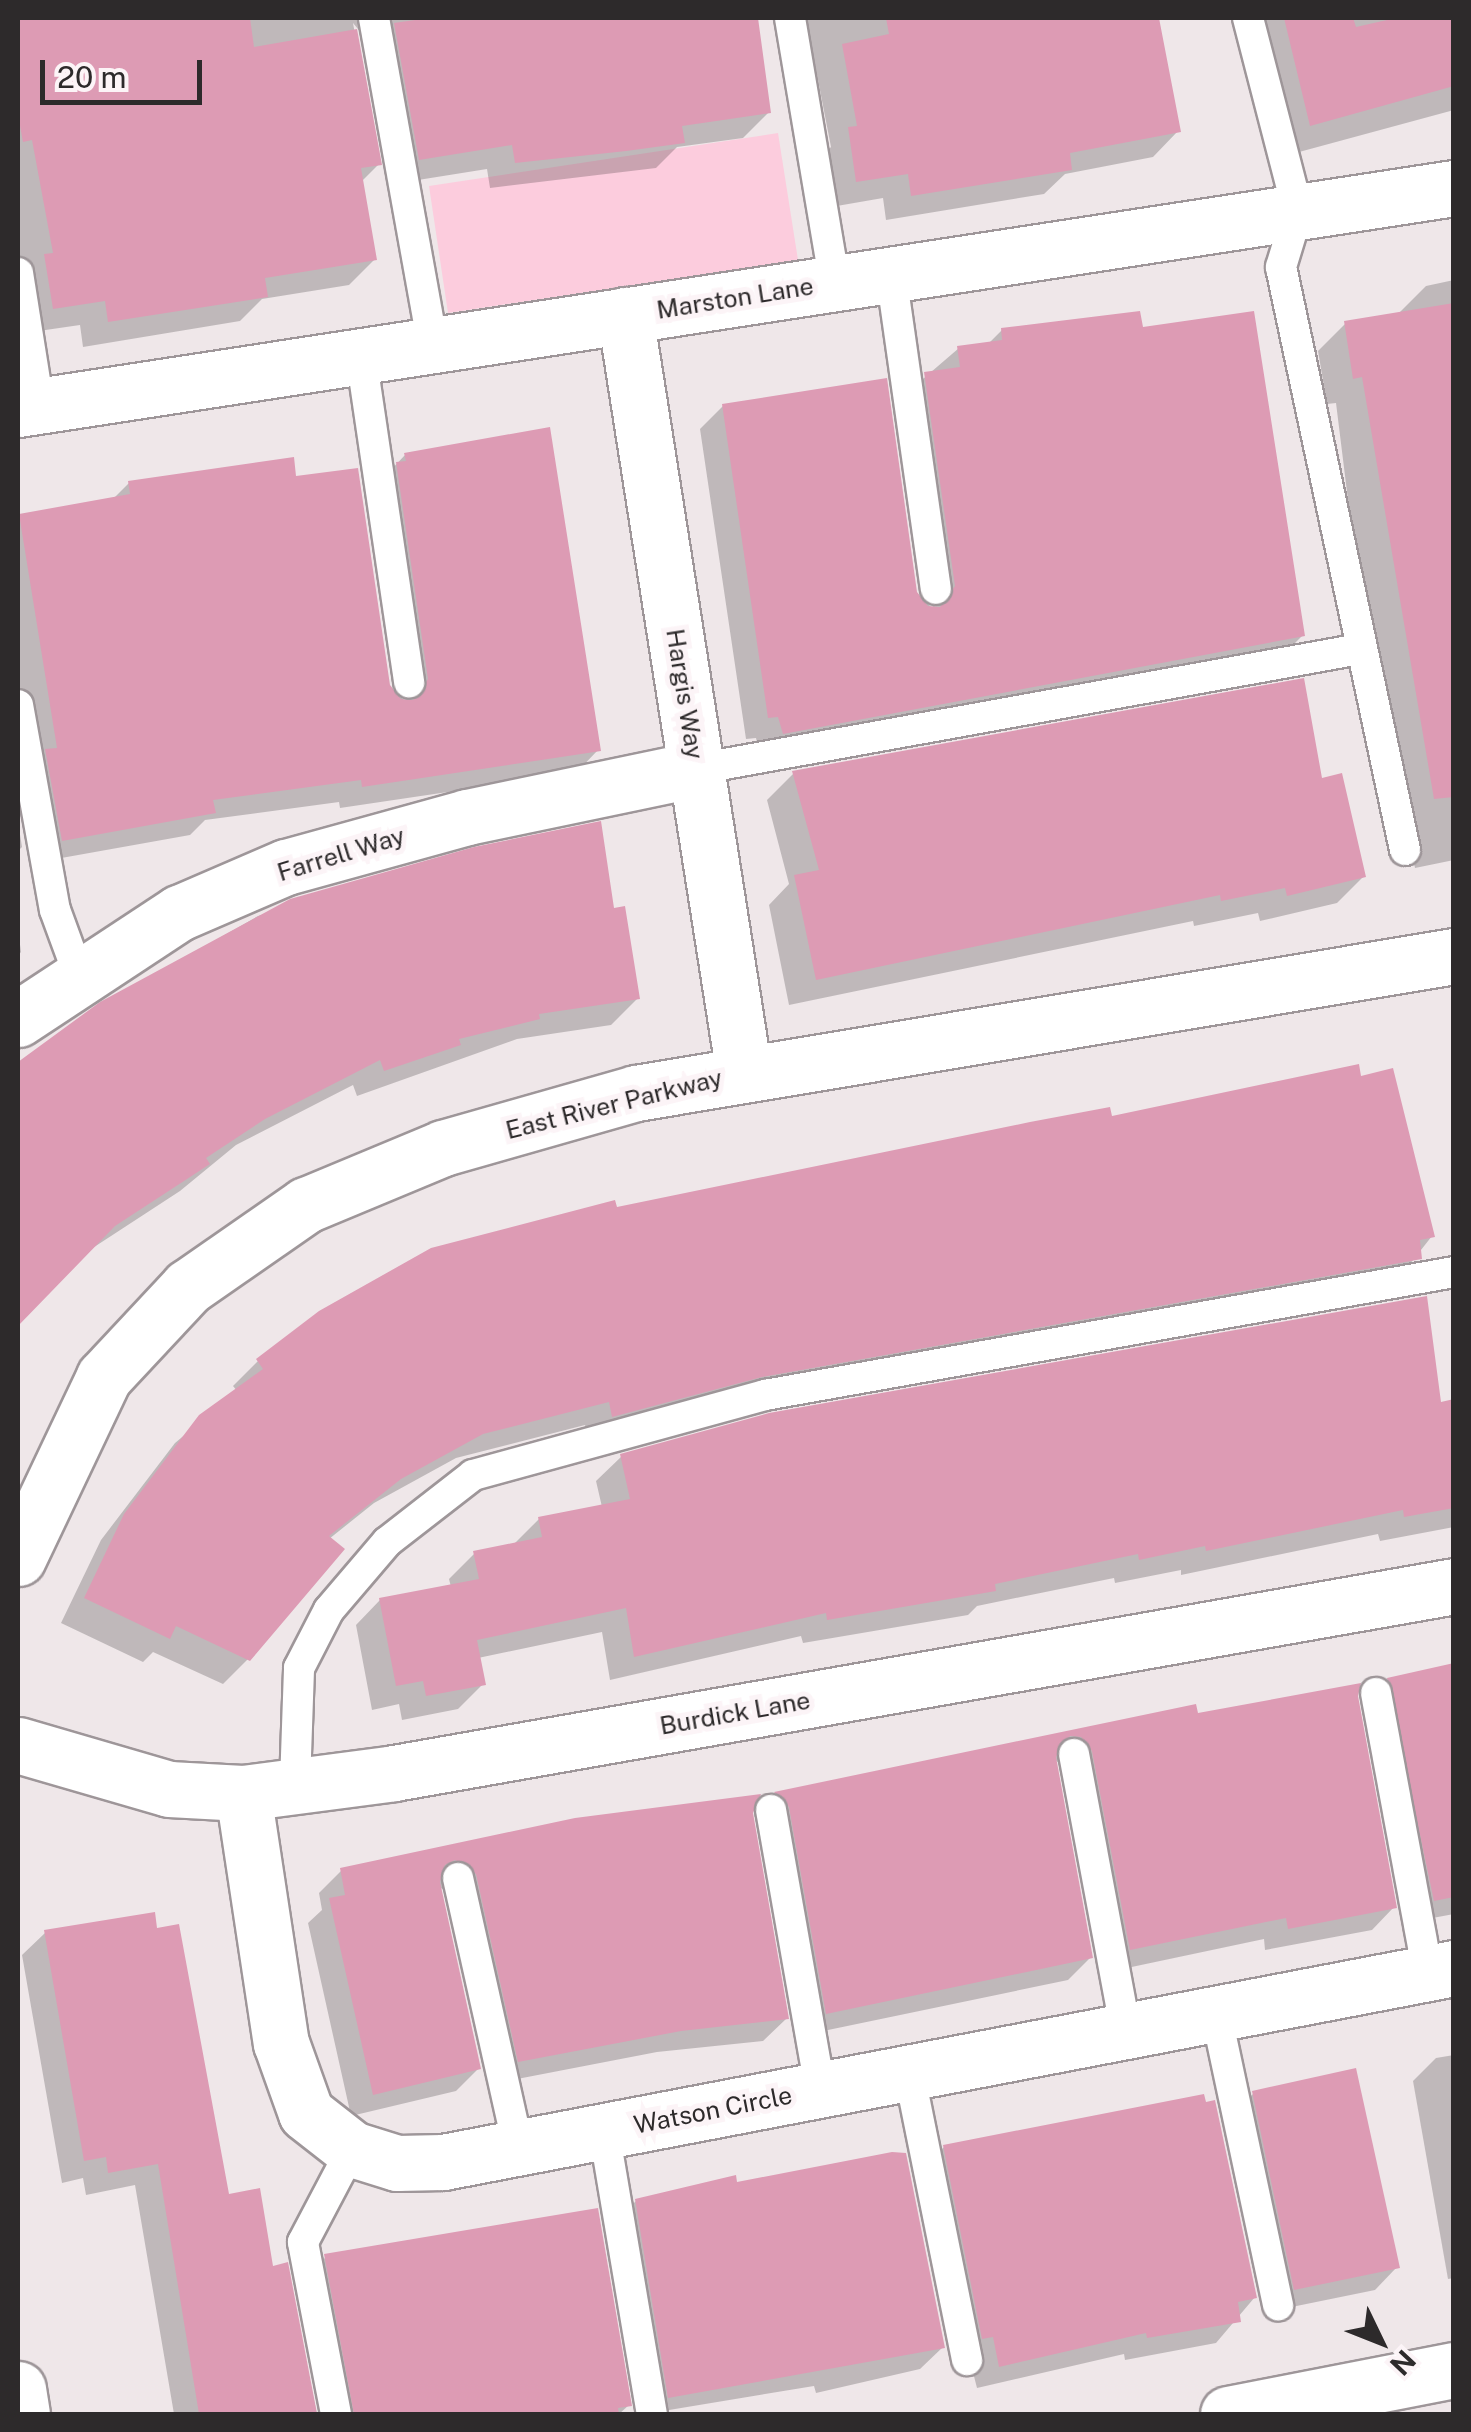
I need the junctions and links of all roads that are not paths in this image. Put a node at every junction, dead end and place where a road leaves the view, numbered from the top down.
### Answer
1 (374, 18) edge
2 (790, 18) edge
3 (1248, 18) edge
4 (1454, 188) edge
5 (1298, 212) junction
6 (18, 273) edge
7 (891, 274) junction
8 (835, 283) junction
9 (624, 315) junction
10 (433, 345) junction
11 (361, 356) junction
12 (28, 407) edge
13 (936, 589) dead end
14 (1360, 649) junction
15 (409, 682) dead end
16 (18, 705) edge
17 (697, 769) junction
18 (1405, 850) dead end
19 (1454, 956) edge
20 (78, 973) junction
21 (18, 1019) edge
22 (744, 1073) junction
23 (1454, 1272) edge
24 (18, 1558) edge
25 (1454, 1586) edge
26 (1376, 1694) dead end
27 (18, 1745) edge
28 (1074, 1754) dead end
29 (269, 1788) junction
30 (770, 1810) dead end
31 (458, 1878) dead end
32 (1440, 1970) edge
33 (1216, 2014) junction
34 (1126, 2031) junction
35 (909, 2072) junction
36 (820, 2090) junction
37 (604, 2131) junction
38 (518, 2147) junction
39 (352, 2149) junction
40 (1278, 2305) dead end
41 (966, 2360) dead end
42 (1454, 2370) edge
43 (18, 2389) edge
44 (22, 2414) edge
45 (336, 2414) edge
46 (652, 2414) edge
47 (1228, 2414) edge

1 - 10 lane
2 - 8 lane
3 - 5 lane
4 - 5 street, Marston Lane
5 - 7 street, Marston Lane
5 - 14 lane
6 - 12 lane
7 - 8 street, Marston Lane
7 - 13 lane
8 - 9 street, Marston Lane
9 - 10 street, Marston Lane
9 - 17 street, Hargis Way
10 - 11 street, Marston Lane
11 - 12 street, Marston Lane
11 - 15 lane
14 - 17 lane
14 - 18 lane
16 - 20 lane
17 - 20 street, Farrell Way
17 - 22 street, Hargis Way
19 - 22 street, East River Parkway
20 - 21 street, Farrell Way
22 - 24 street, East River Parkway
23 - 29 lane
25 - 29 street, Burdick Lane
26 - 32 lane
27 - 29 street, Burdick Lane
28 - 34 lane
29 - 39 street, Watson Circle
30 - 36 lane
31 - 38 lane
32 - 33 street, Watson Circle
33 - 34 street, Watson Circle
33 - 40 lane
34 - 35 street, Watson Circle
35 - 36 street, Watson Circle
35 - 41 lane
36 - 37 street, Watson Circle
37 - 38 street, Watson Circle
37 - 46 lane
38 - 39 street, Watson Circle
39 - 45 lane
42 - 47 street
43 - 44 street

